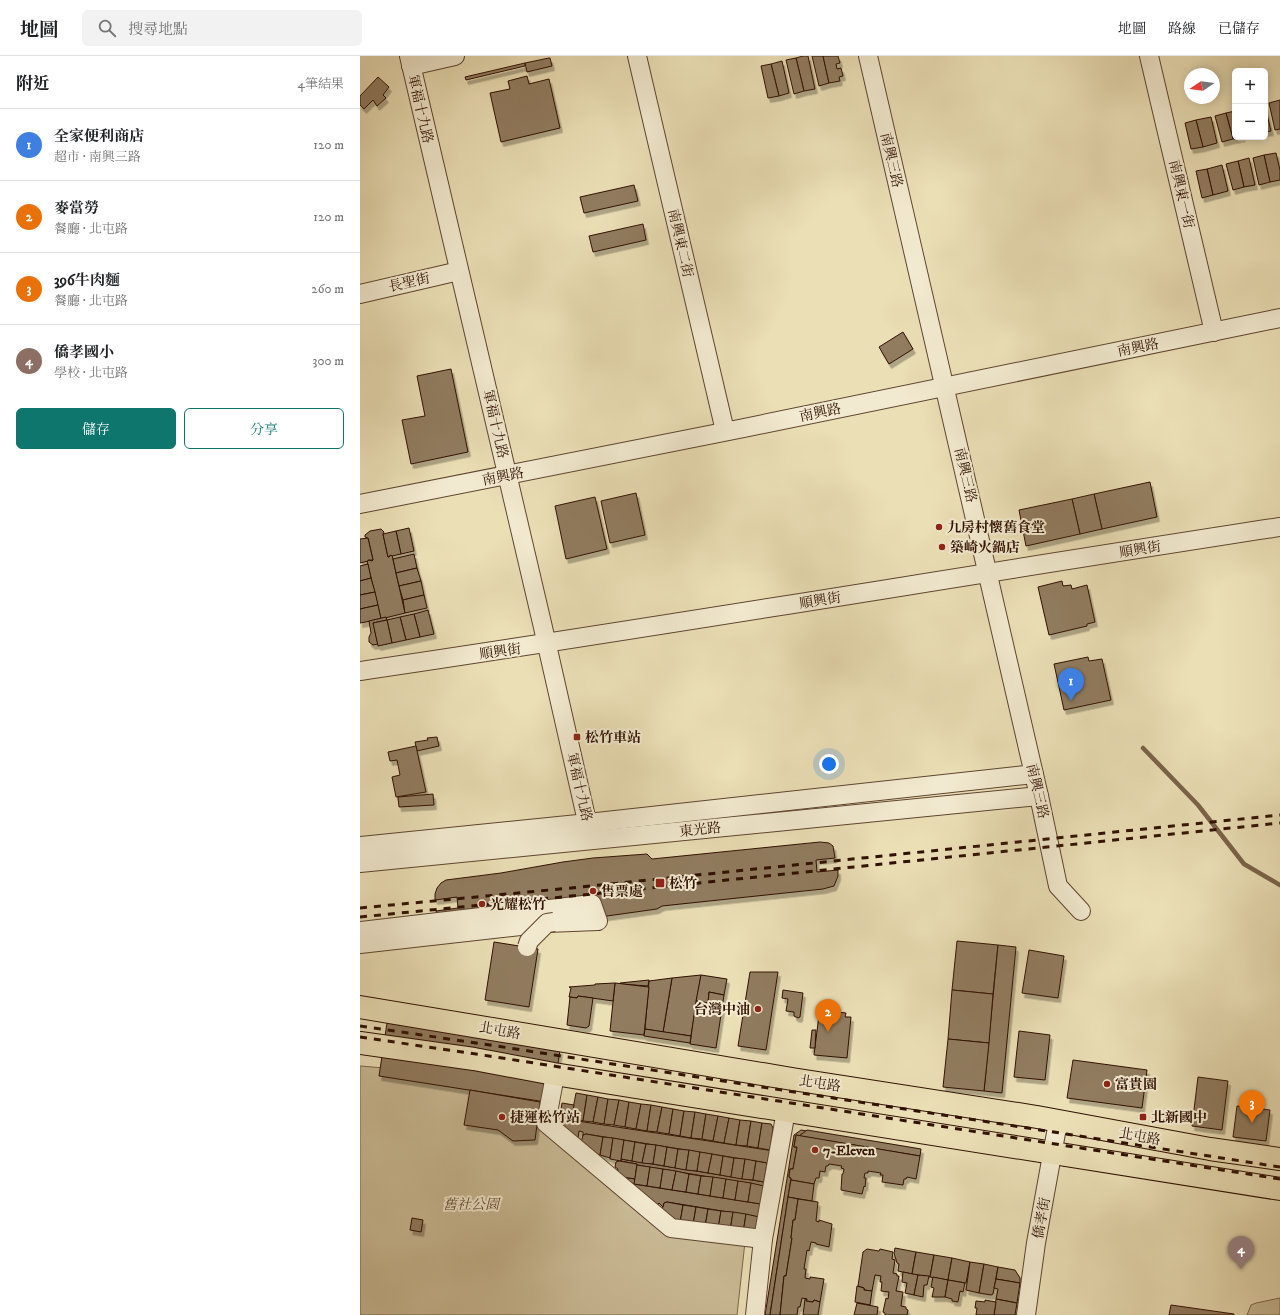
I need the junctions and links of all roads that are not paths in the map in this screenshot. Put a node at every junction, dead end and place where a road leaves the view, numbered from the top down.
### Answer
1 (454, 56) edge
2 (637, 56) edge
3 (868, 56) edge
4 (1149, 56) edge
5 (410, 61) edge
6 (459, 271) junction
7 (360, 294) edge
8 (1280, 318) edge
9 (1214, 332) junction
10 (945, 386) junction
11 (725, 431) junction
12 (508, 475) junction
13 (360, 504) edge
14 (1280, 527) edge
15 (988, 572) junction
16 (547, 643) junction
17 (360, 671) edge
18 (1034, 774) junction
19 (1039, 796) junction
20 (590, 831) junction
21 (360, 846) edge
22 (360, 863) edge
23 (1081, 911) dead end
24 (550, 923) junction
25 (360, 931) edge
26 (360, 944) edge
27 (527, 947) dead end
28 (360, 1007) edge
29 (360, 1043) edge
30 (554, 1074) junction
31 (786, 1111) junction
32 (1058, 1122) junction
33 (1053, 1153) junction
34 (1280, 1159) edge
35 (1280, 1189) edge
36 (763, 1240) junction
37 (755, 1315) edge
38 (1026, 1315) edge

1 - 5 street
2 - 11 street, 南興東二街
3 - 10 street, 南興三路
4 - 9 street, 南興東一街
5 - 6 street, 軍福十九路
6 - 7 street, 長聖街
6 - 12 street, 軍福十九路
8 - 9 street, 南興路
9 - 10 street, 南興路
10 - 11 street, 南興路
10 - 15 street, 南興三路
11 - 12 street, 南興路
12 - 13 street, 南興路
12 - 16 street, 軍福十九路
14 - 15 street, 順興街
15 - 16 street, 順興街
15 - 18 street, 南興三路
16 - 17 street, 順興街
16 - 20 street, 軍福十九路
18 - 19 street, 南興三路
18 - 20 street, 東光路
19 - 20 street, 東光路
19 - 23 street, 南興三路
20 - 21 street, 東光路
20 - 22 street, 東光路
24 - 25 street
24 - 26 street
24 - 27 street, bridge
28 - 32 main road, 北屯路
29 - 30 main road
30 - 31 main road
30 - 36 street
31 - 33 main road
31 - 36 street
32 - 33 street, 僑孝街
32 - 34 main road, 北屯路
33 - 35 main road
33 - 38 street, 僑孝街
36 - 37 street

